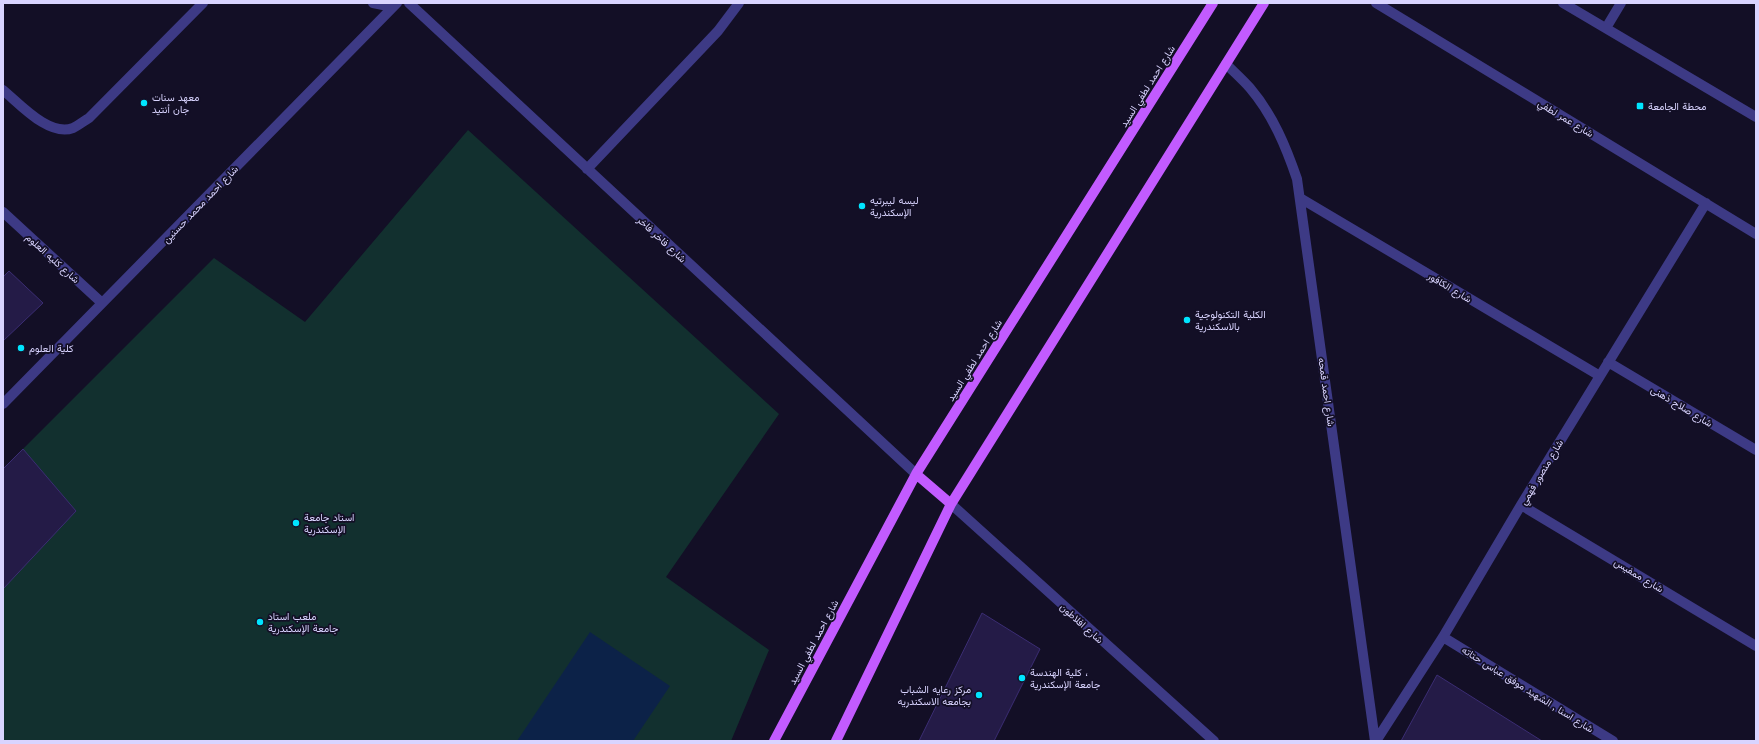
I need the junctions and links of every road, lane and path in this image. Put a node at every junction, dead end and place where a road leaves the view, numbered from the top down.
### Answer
1 (202, 3) edge
2 (373, 3) edge
3 (409, 3) edge
4 (739, 3) edge
5 (1213, 3) edge
6 (1264, 3) edge
7 (1376, 3) edge
8 (1563, 3) edge
9 (1621, 3) edge
10 (395, 5) edge
11 (1606, 28) junction
12 (1226, 64) junction
13 (3, 90) edge
14 (1756, 117) edge
15 (588, 169) junction
16 (1300, 198) junction
17 (1706, 203) junction
18 (3, 212) edge
19 (1756, 234) edge
20 (102, 303) junction
21 (1608, 362) junction
22 (1600, 376) junction
23 (3, 404) edge
24 (1756, 450) edge
25 (916, 474) junction
26 (951, 504) junction
27 (1521, 505) junction
28 (1443, 637) junction
29 (1756, 646) edge
30 (774, 741) edge
31 (836, 741) edge
32 (1214, 741) edge
33 (1376, 741) edge
34 (1613, 741) edge

1 - 13 street
2 - 10 street
3 - 15 street, شارع فاخر فاخر
4 - 15 street
5 - 25 main road, شارع احمد لطفي السيد
6 - 12 main road
7 - 17 street, شارع عمر لطفي
8 - 11 street
9 - 11 street
10 - 20 street, شارع احمد محمد حسنين
11 - 14 street
12 - 16 street, شارع احمد قمحه
12 - 26 main road
15 - 25 street, شارع فاخر فاخر
16 - 22 street, شارع الكافور
16 - 33 street, شارع احمد قمحه
17 - 19 street, شارع عمر لطفي
17 - 21 street, شارع منصور فهمي
18 - 20 street, شارع كليه العلوم
20 - 23 street, شارع احمد محمد حسنين
21 - 22 street, شارع منصور فهمي
21 - 24 street, شارع صلاح ذهنى
22 - 27 street, شارع منصور فهمي
25 - 26 main road
25 - 30 main road, شارع احمد لطفي السيد
26 - 31 main road
26 - 32 street, شارع افلاطون
27 - 28 street, شارع منصور فهمي
27 - 29 street, شارع ممفيس
28 - 33 street, شارع منصور فهمي
28 - 34 street, شارع اسنا , الشهيد موفق عباس حتاته

